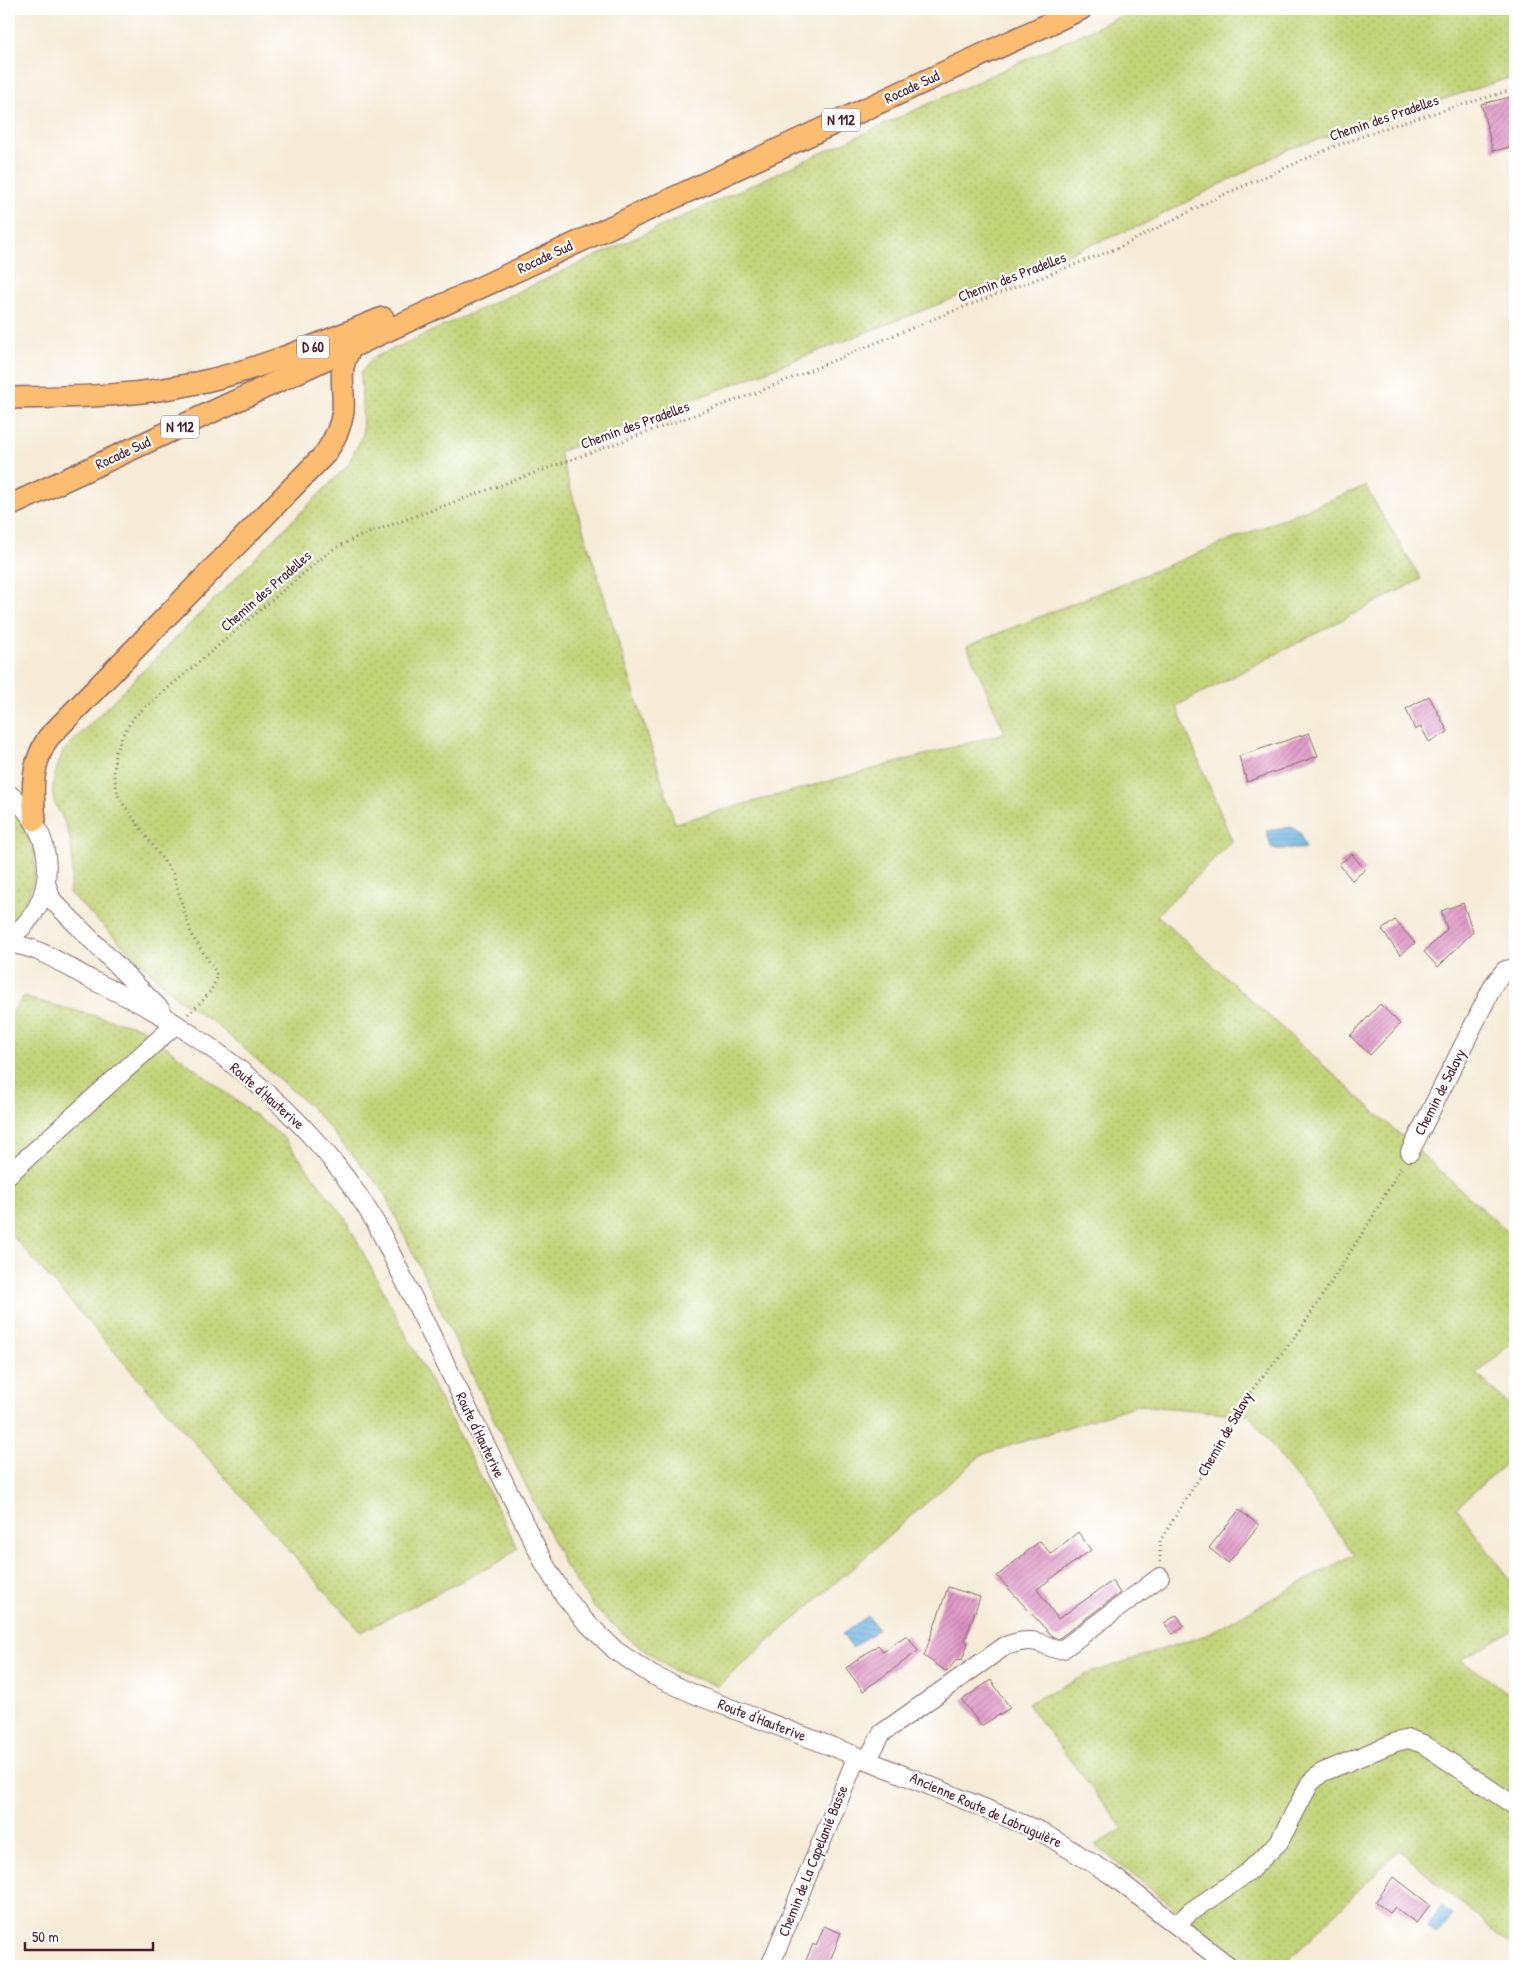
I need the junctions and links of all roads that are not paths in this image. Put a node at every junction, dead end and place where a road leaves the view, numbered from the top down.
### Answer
1 (1081, 9) edge
2 (601, 231) junction
3 (352, 348) junction
4 (9, 398) edge
5 (9, 506) edge
6 (9, 794) edge
7 (35, 820) junction
8 (46, 884) junction
9 (9, 938) edge
10 (9, 944) edge
11 (1515, 968) edge
12 (176, 1024) junction
13 (1410, 1152) road end
14 (9, 1174) edge
15 (1160, 1577) road end
16 (862, 1758) junction
17 (1515, 1806) edge
18 (1177, 1926) junction
19 (770, 1966) edge
20 (1229, 1966) edge

1 - 2 main road, Rocade Sud / N 112
2 - 3 main road, Rocade Sud / N 112
2 - 4 main road, D 60
3 - 5 main road, Rocade Sud / N 112
3 - 7 main road
6 - 7 street, Route d'Hauterive
7 - 8 street, Route d'Hauterive
8 - 9 street, Route d'Hauterive
8 - 12 street, Route d'Hauterive
10 - 12 street, Route d'Hauterive
11 - 13 street, Chemin de Salavy
12 - 14 street
12 - 16 street, Route d'Hauterive
15 - 16 street
16 - 18 street, Ancienne Route de Labruguière
16 - 19 street, Chemin de La Capelanié Basse
17 - 18 street
18 - 20 street, Ancienne Route de Labruguière

